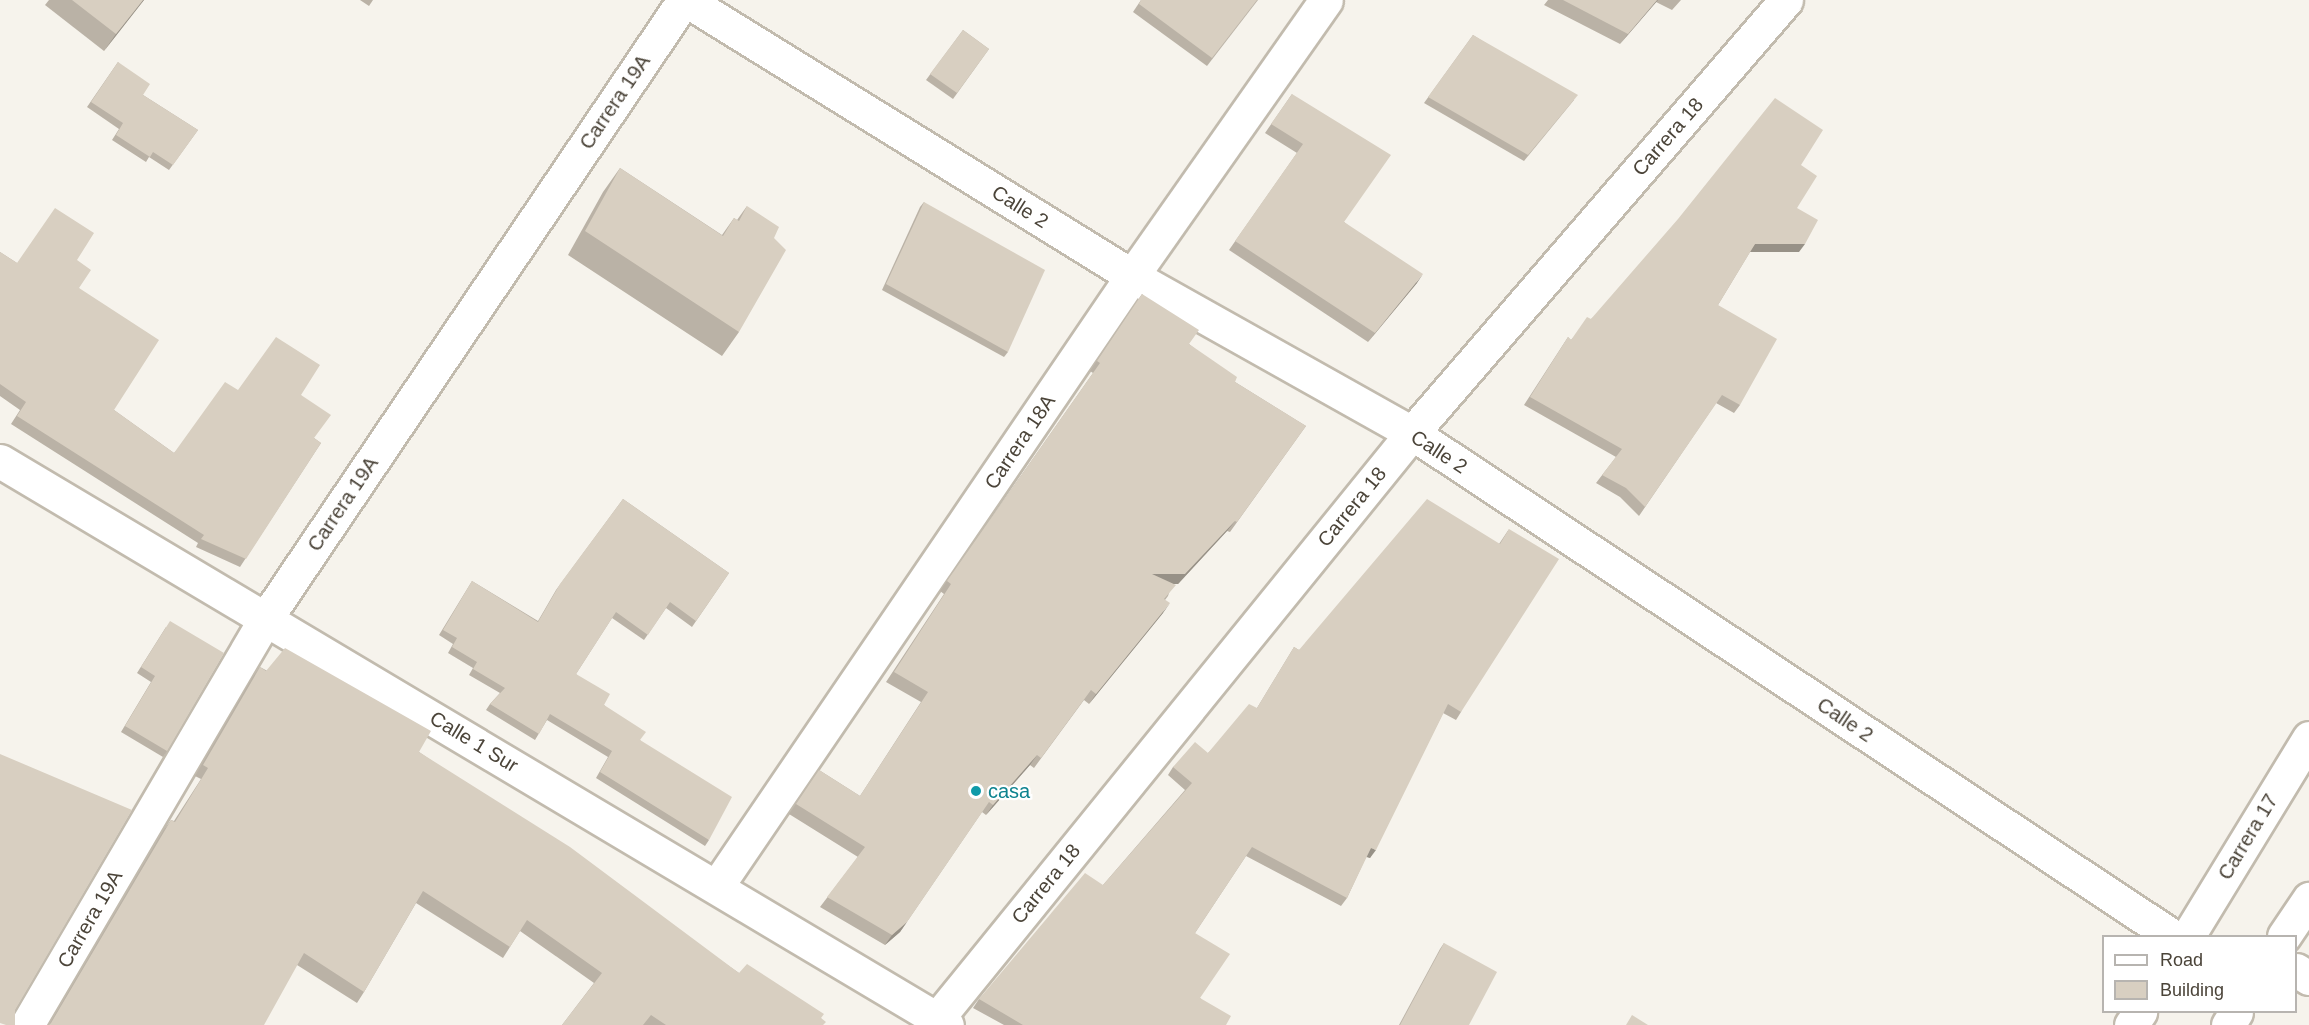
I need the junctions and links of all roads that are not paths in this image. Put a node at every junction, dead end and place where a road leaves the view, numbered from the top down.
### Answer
1 (685, 0) edge
2 (1326, 0) edge
3 (1786, 0) edge
4 (1132, 276) junction
5 (1412, 433) junction
6 (0, 461) edge
7 (266, 618) junction
8 (2309, 738) edge
9 (717, 886) junction
10 (2309, 899) edge
11 (2170, 935) edge
12 (2189, 935) edge
13 (2285, 935) edge
14 (939, 1023) edge
15 (27, 1025) edge

1 - 4 street, Calle 2
1 - 7 street, Carrera 19A
2 - 4 street, Carrera 18A
3 - 5 street, Carrera 18
4 - 5 street, Calle 2
4 - 9 street, Carrera 18A
5 - 11 street, Calle 2
5 - 14 street, Carrera 18
6 - 7 street, Calle 1 Sur
7 - 9 street, Calle 1 Sur
7 - 15 street, Carrera 19A
8 - 12 street, Carrera 17
9 - 14 street, Calle 1 Sur
10 - 13 street

